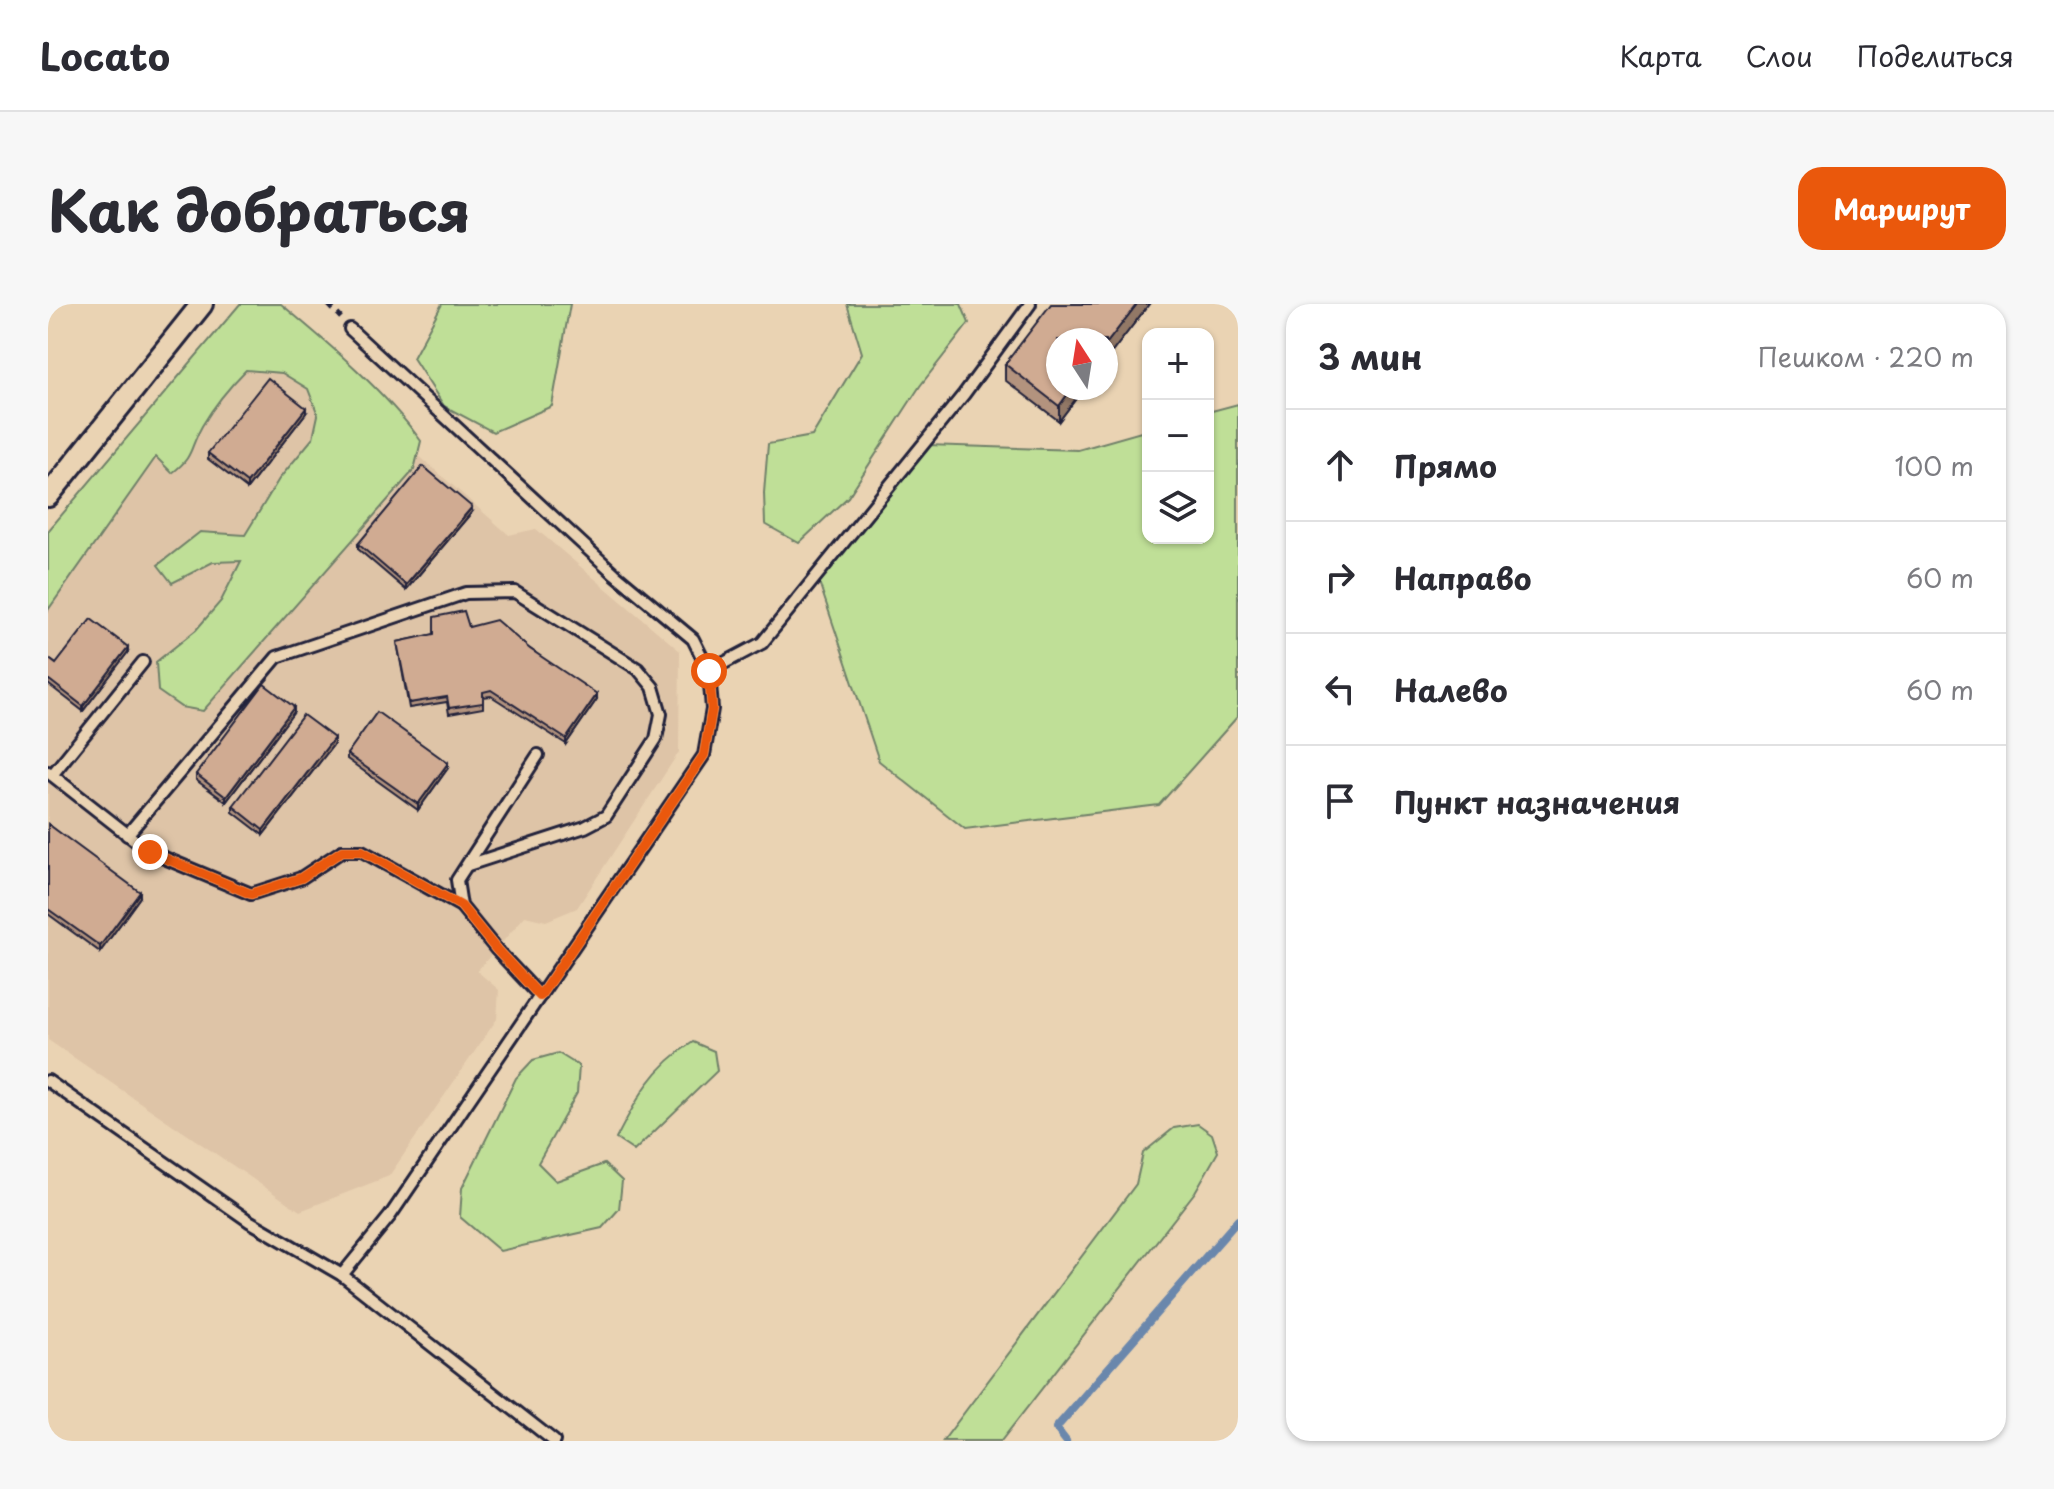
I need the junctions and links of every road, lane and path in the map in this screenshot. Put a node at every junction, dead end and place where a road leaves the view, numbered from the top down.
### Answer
1 (202, 304) edge
2 (1030, 304) edge
3 (350, 329) dead end
4 (48, 496) edge
5 (143, 662) dead end
6 (709, 671) junction
7 (538, 755) dead end
8 (50, 773) edge
9 (127, 835) junction
10 (468, 865) junction
11 (461, 906) junction
12 (540, 996) junction
13 (48, 1081) edge
14 (342, 1275) junction
15 (554, 1441) edge

1 - 4 street
2 - 6 lane
3 - 6 lane
5 - 8 lane
6 - 12 lane
7 - 10 lane
8 - 9 lane
9 - 10 lane
9 - 11 lane
10 - 11 lane
11 - 12 lane
12 - 14 lane
13 - 14 lane
14 - 15 lane

